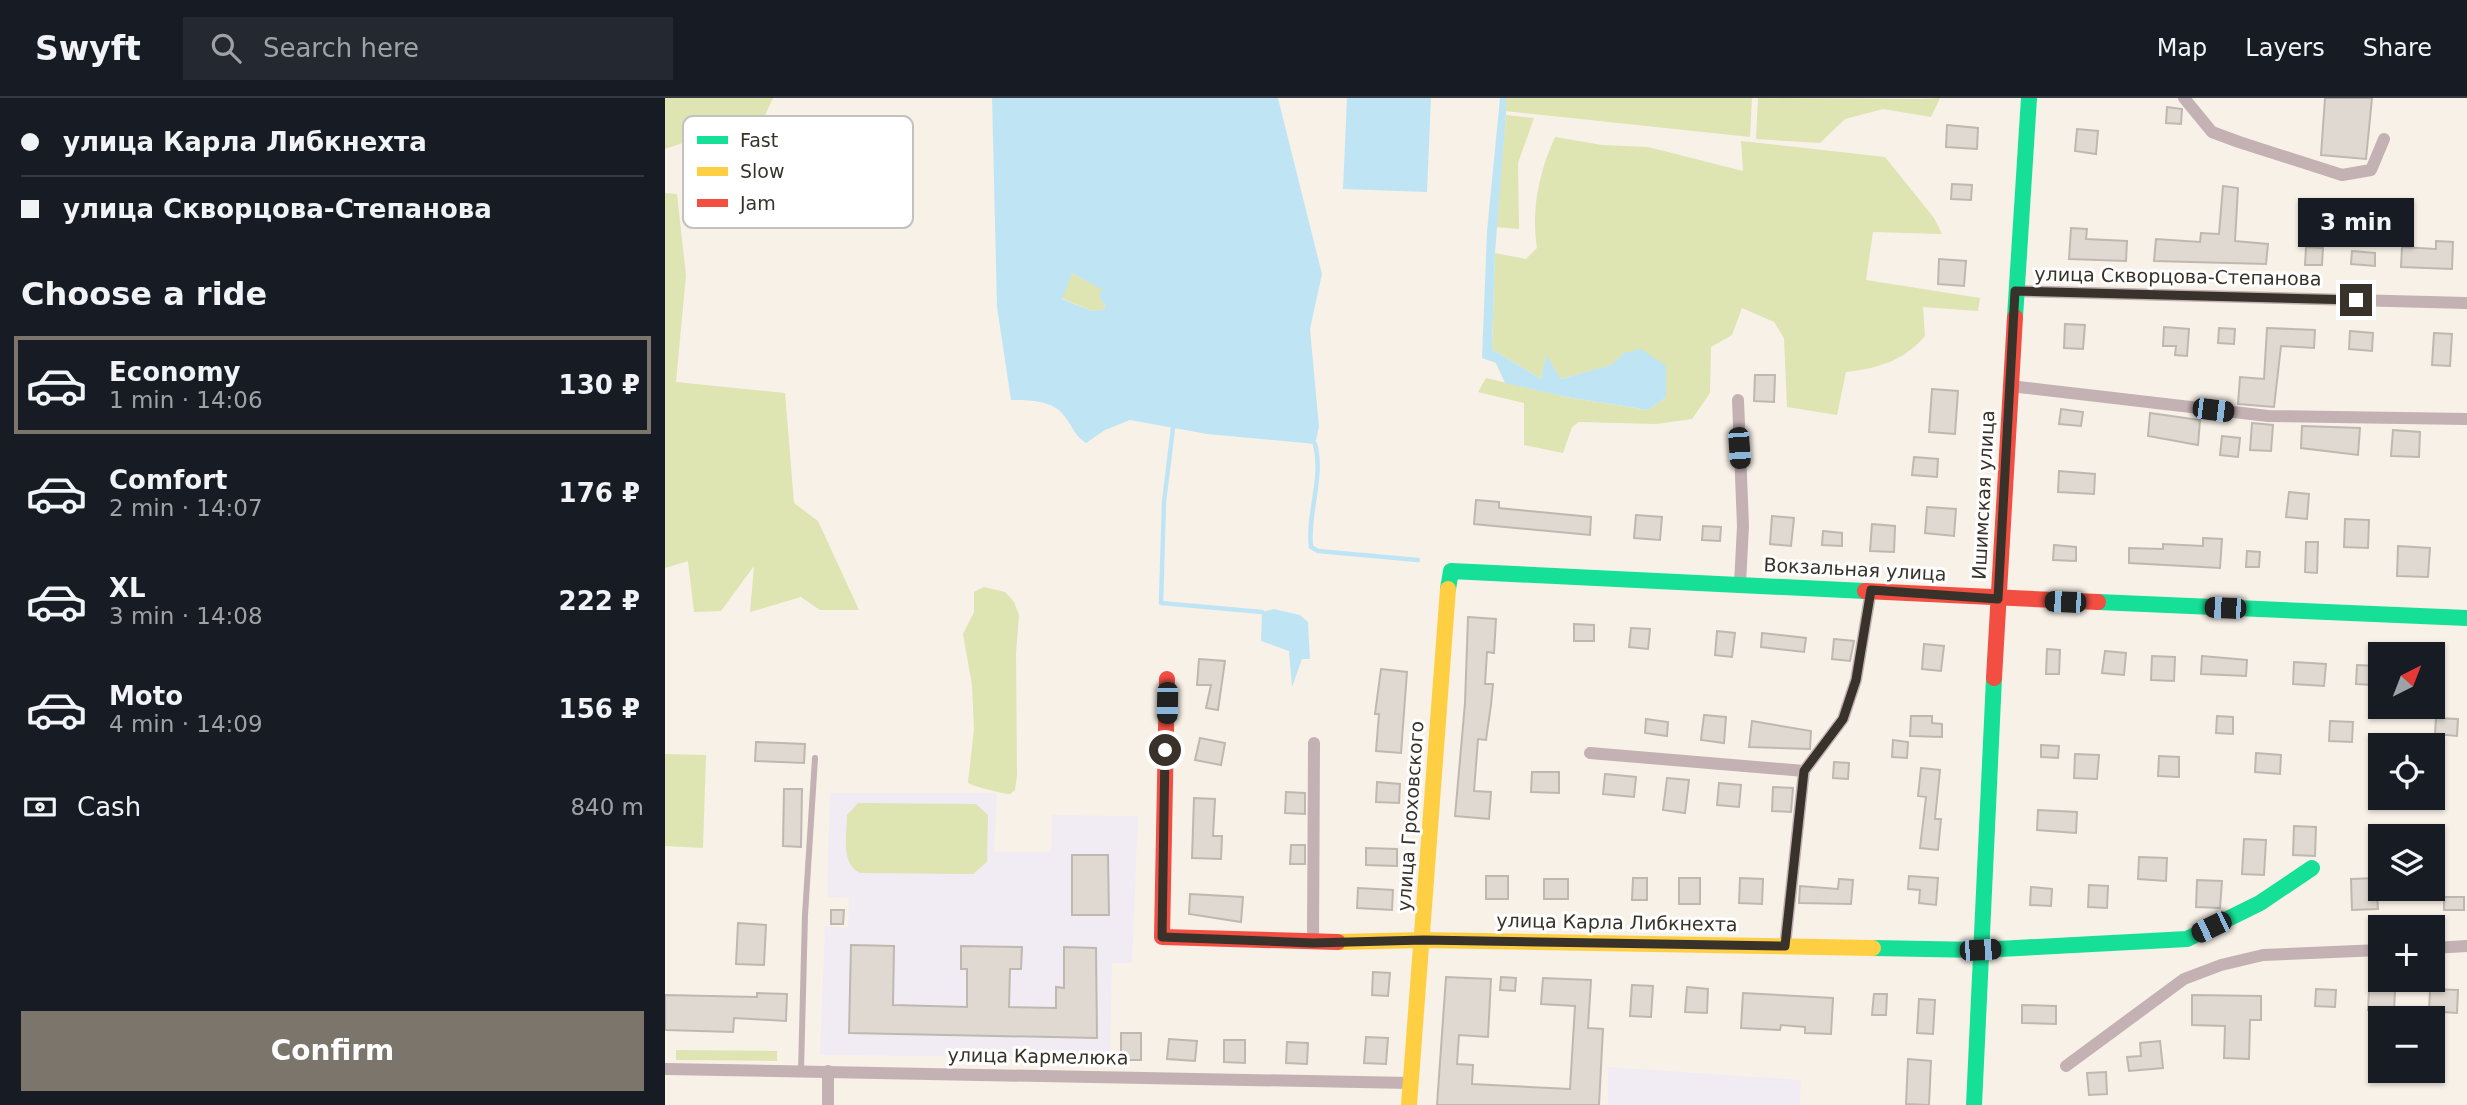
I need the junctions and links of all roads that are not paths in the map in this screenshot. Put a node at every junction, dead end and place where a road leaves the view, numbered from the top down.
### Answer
1 (2029, 98) edge
2 (2185, 98) edge
3 (2384, 139) dead end
4 (2015, 291) junction
5 (2467, 303) edge
6 (2010, 386) junction
7 (1738, 400) dead end
8 (2467, 419) edge
9 (1451, 572) joint
10 (1740, 584) junction
11 (1871, 590) junction
12 (1998, 599) junction
13 (2467, 618) edge
14 (1167, 679) dead end
15 (1314, 743) dead end
16 (1590, 753) dead end
17 (815, 758) dead end
18 (1804, 771) junction
19 (2312, 868) dead end
20 (1423, 940) junction
21 (1313, 943) junction
22 (1785, 946) junction
23 (2467, 946) edge
24 (2445, 947) edge
25 (1980, 950) junction
26 (2368, 951) edge
27 (2066, 1066) dead end
28 (665, 1069) edge
29 (801, 1071) junction
30 (828, 1071) junction
31 (1410, 1083) junction
32 (828, 1105) edge
33 (1409, 1105) edge
34 (1974, 1105) edge

1 - 4 street, Ишимская улица
2 - 3 street
4 - 5 street, улица Скворцова-Степанова
4 - 6 street, Ишимская улица
6 - 8 street
6 - 12 street, Ишимская улица
7 - 10 street
9 - 10 street, Вокзальная улица
9 - 20 street, улица Гроховского
10 - 11 street, Вокзальная улица
11 - 12 street, Вокзальная улица
11 - 18 street
12 - 13 street, Вокзальная улица
12 - 25 street, Ишимская улица
14 - 21 street, улица Карла Либкнехта
15 - 21 street
16 - 18 street
17 - 29 lane
18 - 22 street
19 - 25 street, улица Карла Либкнехта
20 - 21 street, улица Карла Либкнехта
20 - 22 street, улица Карла Либкнехта
20 - 31 street, улица Гроховского
22 - 25 street, улица Карла Либкнехта
23 - 24 street
25 - 34 street, Ишимская улица
26 - 27 street
28 - 29 street, улица Кармелюка
29 - 30 street, улица Кармелюка
30 - 31 street, улица Кармелюка
30 - 32 street
31 - 33 street, улица Гроховского

